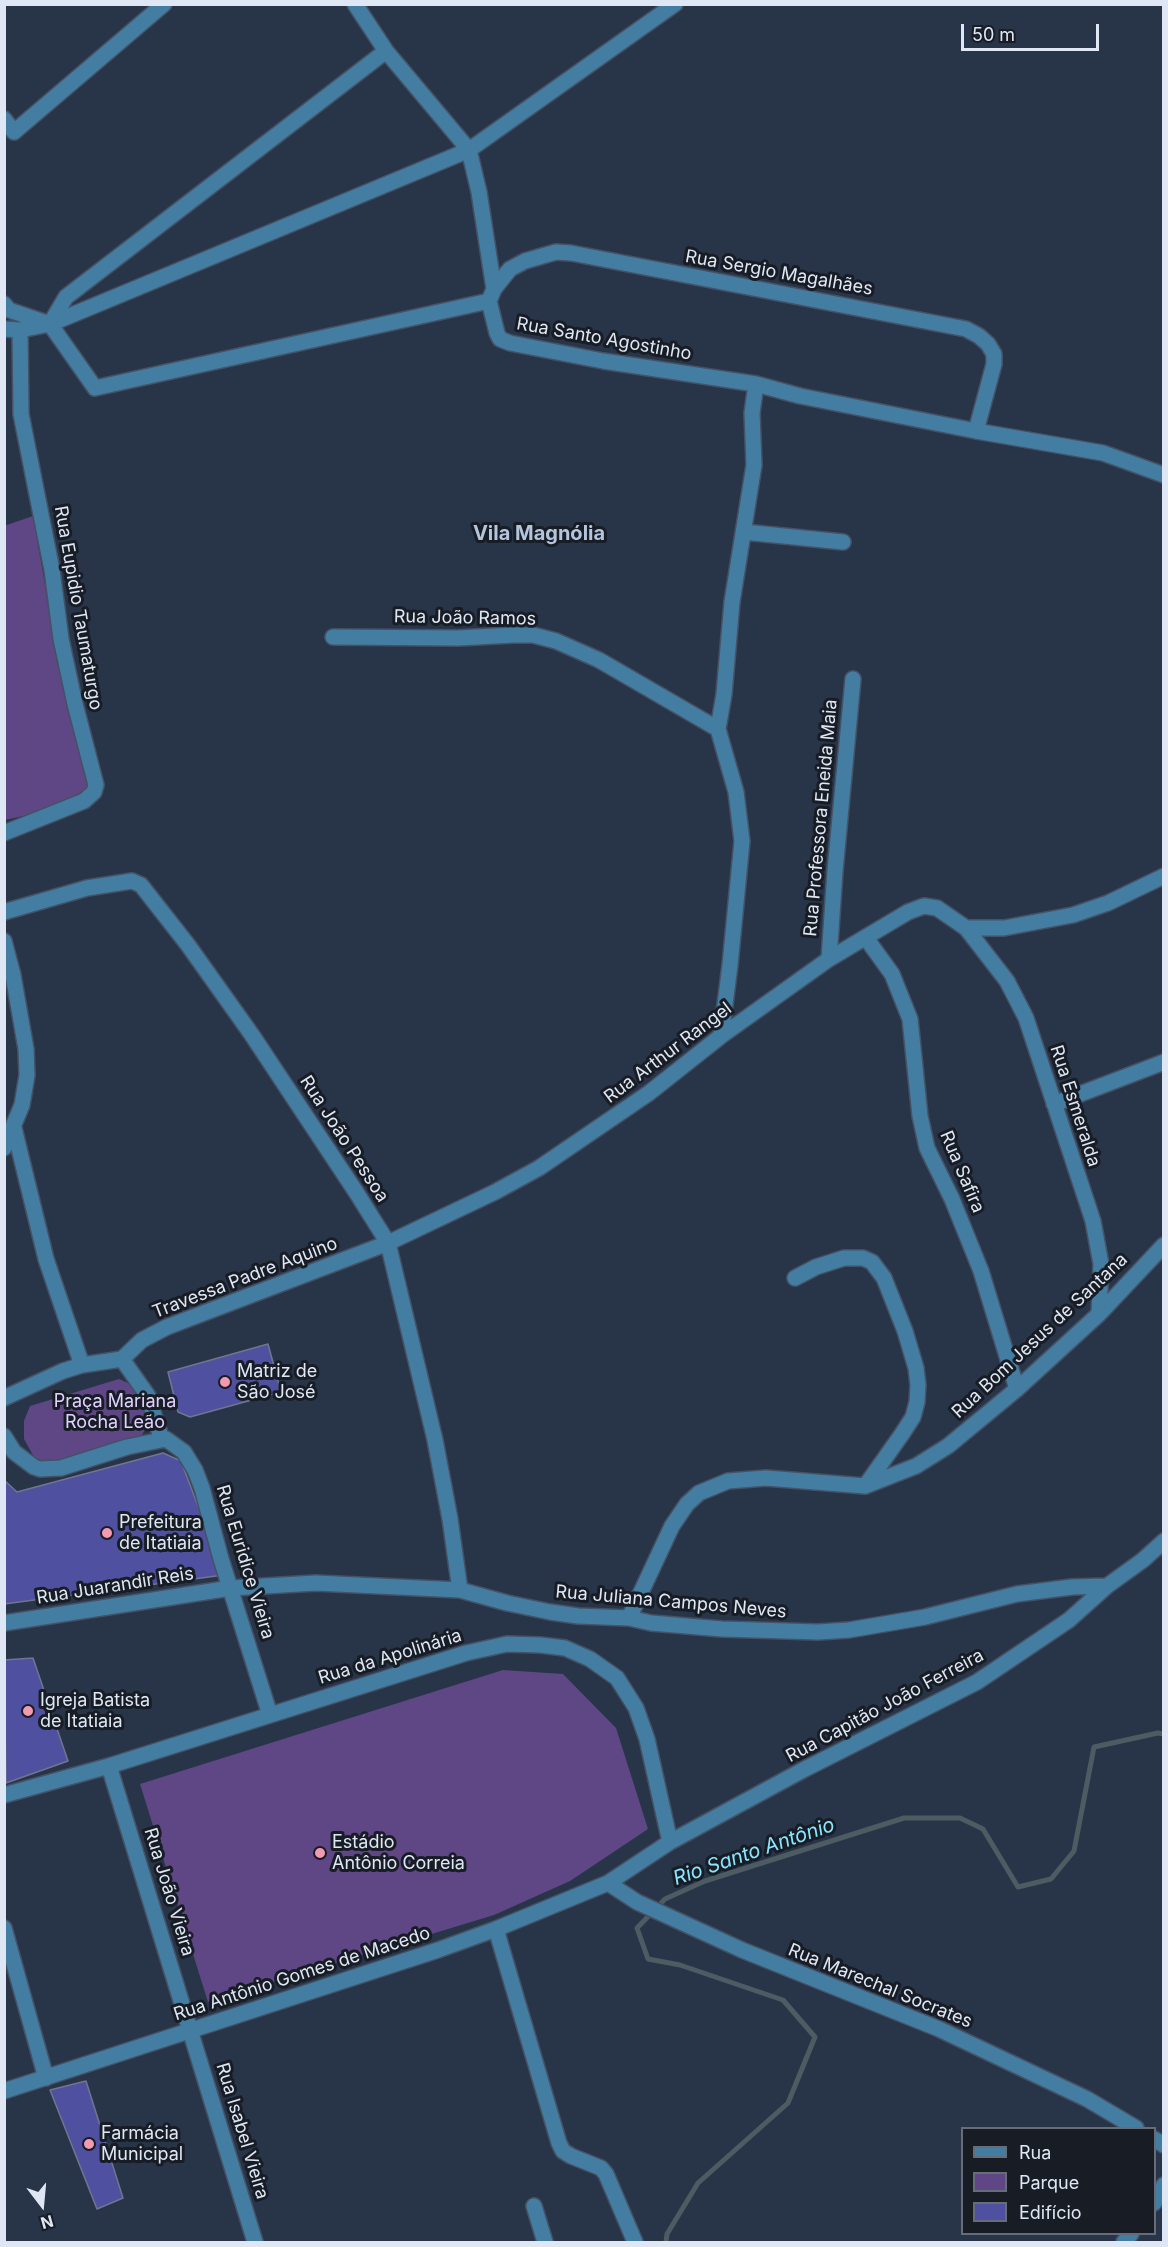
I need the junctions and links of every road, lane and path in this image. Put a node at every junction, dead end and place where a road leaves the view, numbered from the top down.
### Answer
1 (164, 4) edge
2 (355, 4) edge
3 (675, 4) edge
4 (386, 51) junction
5 (4, 119) edge
6 (469, 150) junction
7 (492, 295) junction
8 (4, 304) edge
9 (50, 324) junction
10 (4, 329) edge
11 (20, 330) junction
12 (756, 384) junction
13 (976, 431) junction
14 (1164, 475) edge
15 (744, 532) junction
16 (843, 542) dead end
17 (333, 637) dead end
18 (853, 679) dead end
19 (718, 729) junction
20 (4, 833) edge
21 (1164, 876) edge
22 (4, 912) edge
23 (966, 928) junction
24 (866, 939) junction
25 (4, 941) edge
26 (829, 960) junction
27 (721, 1036) junction
28 (1164, 1062) edge
29 (1054, 1104) junction
30 (14, 1128) junction
31 (4, 1148) edge
32 (388, 1243) junction
33 (1164, 1245) edge
34 (795, 1278) dead end
35 (1098, 1314) junction
36 (122, 1359) junction
37 (82, 1365) junction
38 (1017, 1389) junction
39 (4, 1398) edge
40 (4, 1436) edge
41 (159, 1440) junction
42 (9, 1453) edge
43 (865, 1486) junction
44 (1164, 1541) edge
45 (1107, 1586) junction
46 (231, 1588) junction
47 (460, 1590) junction
48 (629, 1618) junction
49 (4, 1623) edge
50 (270, 1715) junction
51 (109, 1766) junction
52 (4, 1795) edge
53 (670, 1842) junction
54 (608, 1883) junction
55 (4, 1928) edge
56 (496, 1929) junction
57 (191, 2030) junction
58 (46, 2078) junction
59 (4, 2091) edge
60 (1134, 2127) edge
61 (1164, 2185) edge
62 (1156, 2201) edge
63 (534, 2206) dead end
64 (255, 2242) edge
65 (545, 2242) edge
66 (635, 2242) edge

1 - 5 street
2 - 4 street
3 - 6 street
4 - 6 street
4 - 9 street
6 - 7 street, Rua Santo Agostinho
6 - 9 street
7 - 9 street
7 - 12 street, Rua Santo Agostinho
7 - 13 street, Rua Sergio Magalhães
8 - 9 street
9 - 11 street
10 - 11 street
11 - 20 street, Rua Eupidio Taumaturgo
12 - 13 street, Rua Santo Agostinho
12 - 15 street
13 - 14 street, Rua Santo Agostinho
15 - 16 street
15 - 19 street
17 - 19 street, Rua João Ramos
18 - 26 street, Rua Professora Eneida Maia
19 - 27 street
21 - 23 street
22 - 32 street, Rua João Pessoa
23 - 24 street, Rua Arthur Rangel
23 - 29 street, Rua Esmeralda
24 - 26 street, Rua Arthur Rangel
24 - 38 street, Rua Safira
25 - 30 street
26 - 27 street, Rua Arthur Rangel
27 - 32 street, Rua Arthur Rangel
28 - 29 street
29 - 35 street, Rua Esmeralda
30 - 31 street
30 - 37 street
32 - 36 street, Travessa Padre Aquino
32 - 47 street, Rua João Pessoa
33 - 35 street, Rua Bom Jesus de Santana
34 - 43 street
35 - 38 street, Rua Bom Jesus de Santana
36 - 37 street
36 - 41 street
37 - 39 street
38 - 43 street, Rua Bom Jesus de Santana
40 - 42 street
41 - 42 street
41 - 46 street, Rua Euridice Vieira
43 - 48 street, Rua Bom Jesus de Santana
44 - 45 street, Rua Capitão João Ferreira
45 - 48 street, Rua Juliana Campos Neves
45 - 53 street, Rua Capitão João Ferreira
46 - 47 street, Rua Juliana Campos Neves
46 - 49 street, Rua Juarandir Reis
46 - 50 street, Rua Euridice Vieira
47 - 48 street, Rua Juliana Campos Neves
50 - 51 street, Rua da Apolinária
50 - 53 street, Rua da Apolinária
51 - 52 street, Rua da Apolinária
51 - 57 street, Rua João Vieira
53 - 54 street, Rua Capitão João Ferreira
54 - 56 street, Rua Antônio Gomes de Macedo
54 - 60 street, Rua Marechal Socrates
55 - 58 street
56 - 57 street, Rua Antônio Gomes de Macedo
56 - 66 street
57 - 58 street, Rua Antônio Gomes de Macedo
57 - 64 street, Rua Isabel Vieira
58 - 59 street, Rua Antônio Gomes de Macedo
61 - 62 street
63 - 65 street

